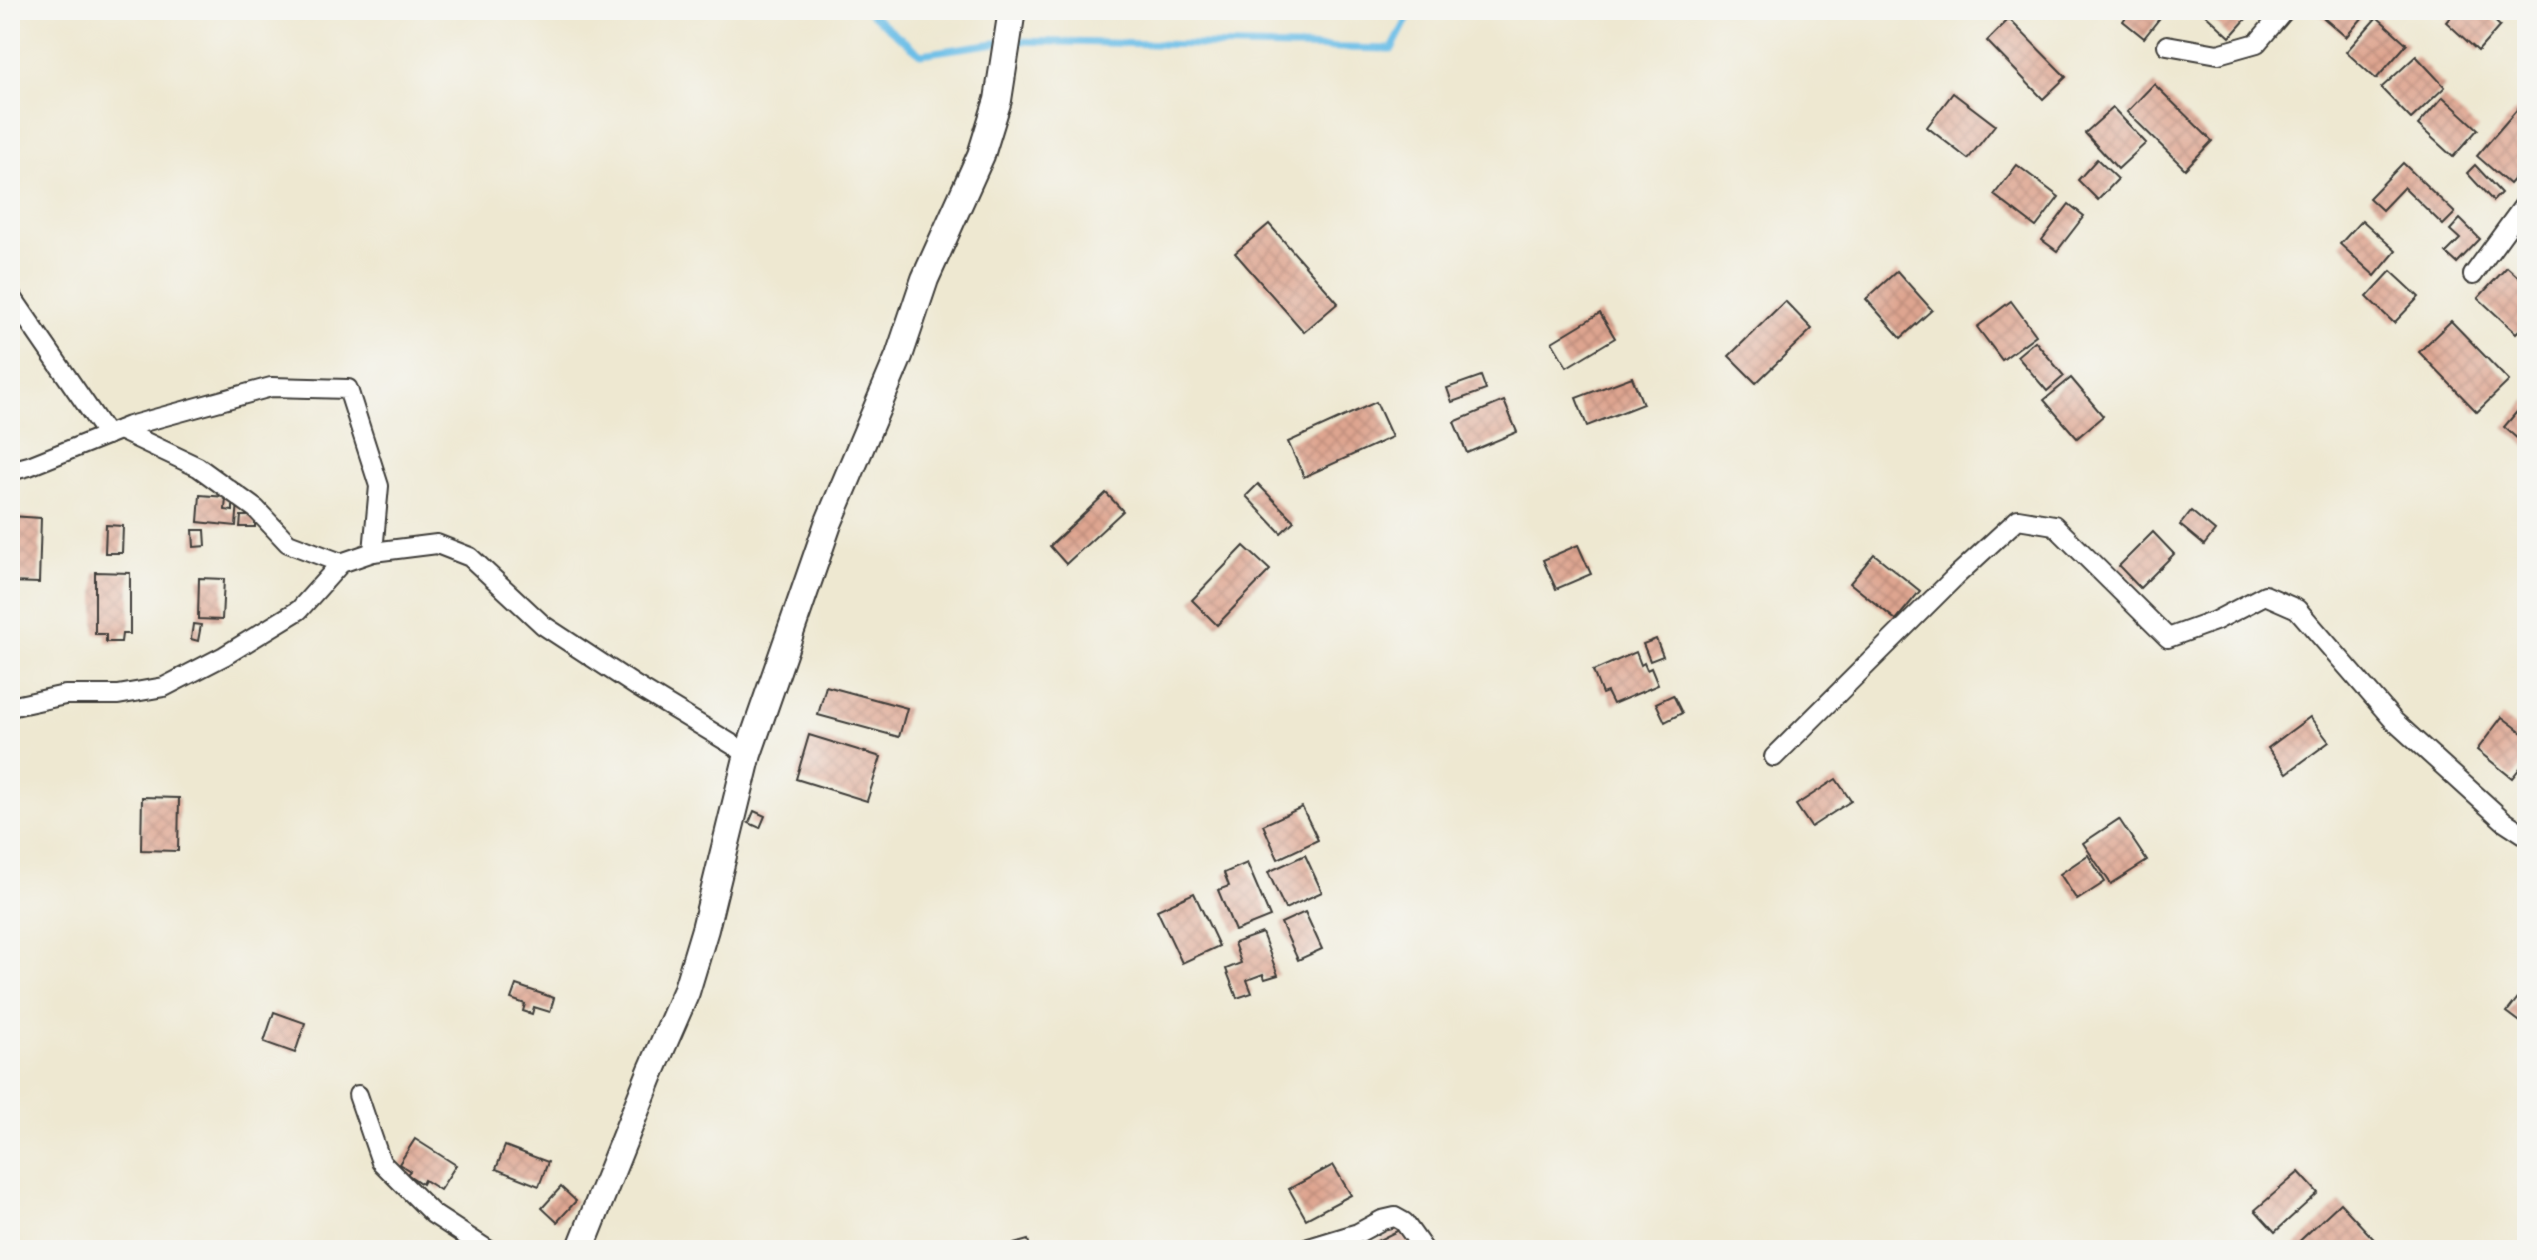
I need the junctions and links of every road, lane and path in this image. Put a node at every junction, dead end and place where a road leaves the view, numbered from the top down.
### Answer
1 (1012, 10) edge
2 (2285, 10) edge
3 (2167, 45) dead end
4 (2527, 201) edge
5 (2473, 275) dead end
6 (10, 294) edge
7 (114, 432) junction
8 (10, 471) edge
9 (373, 552) junction
10 (341, 563) junction
11 (10, 707) edge
12 (748, 754) junction
13 (1774, 757) dead end
14 (2527, 836) edge
15 (358, 1095) dead end
16 (488, 1250) edge
17 (580, 1250) edge
18 (1302, 1250) edge
19 (1424, 1250) edge

1 - 12 street
2 - 3 street
4 - 5 street
6 - 7 street
7 - 8 street
7 - 9 street
7 - 10 street
9 - 10 street
9 - 12 street
10 - 11 street
12 - 17 street
13 - 14 street
15 - 16 street
18 - 19 street

